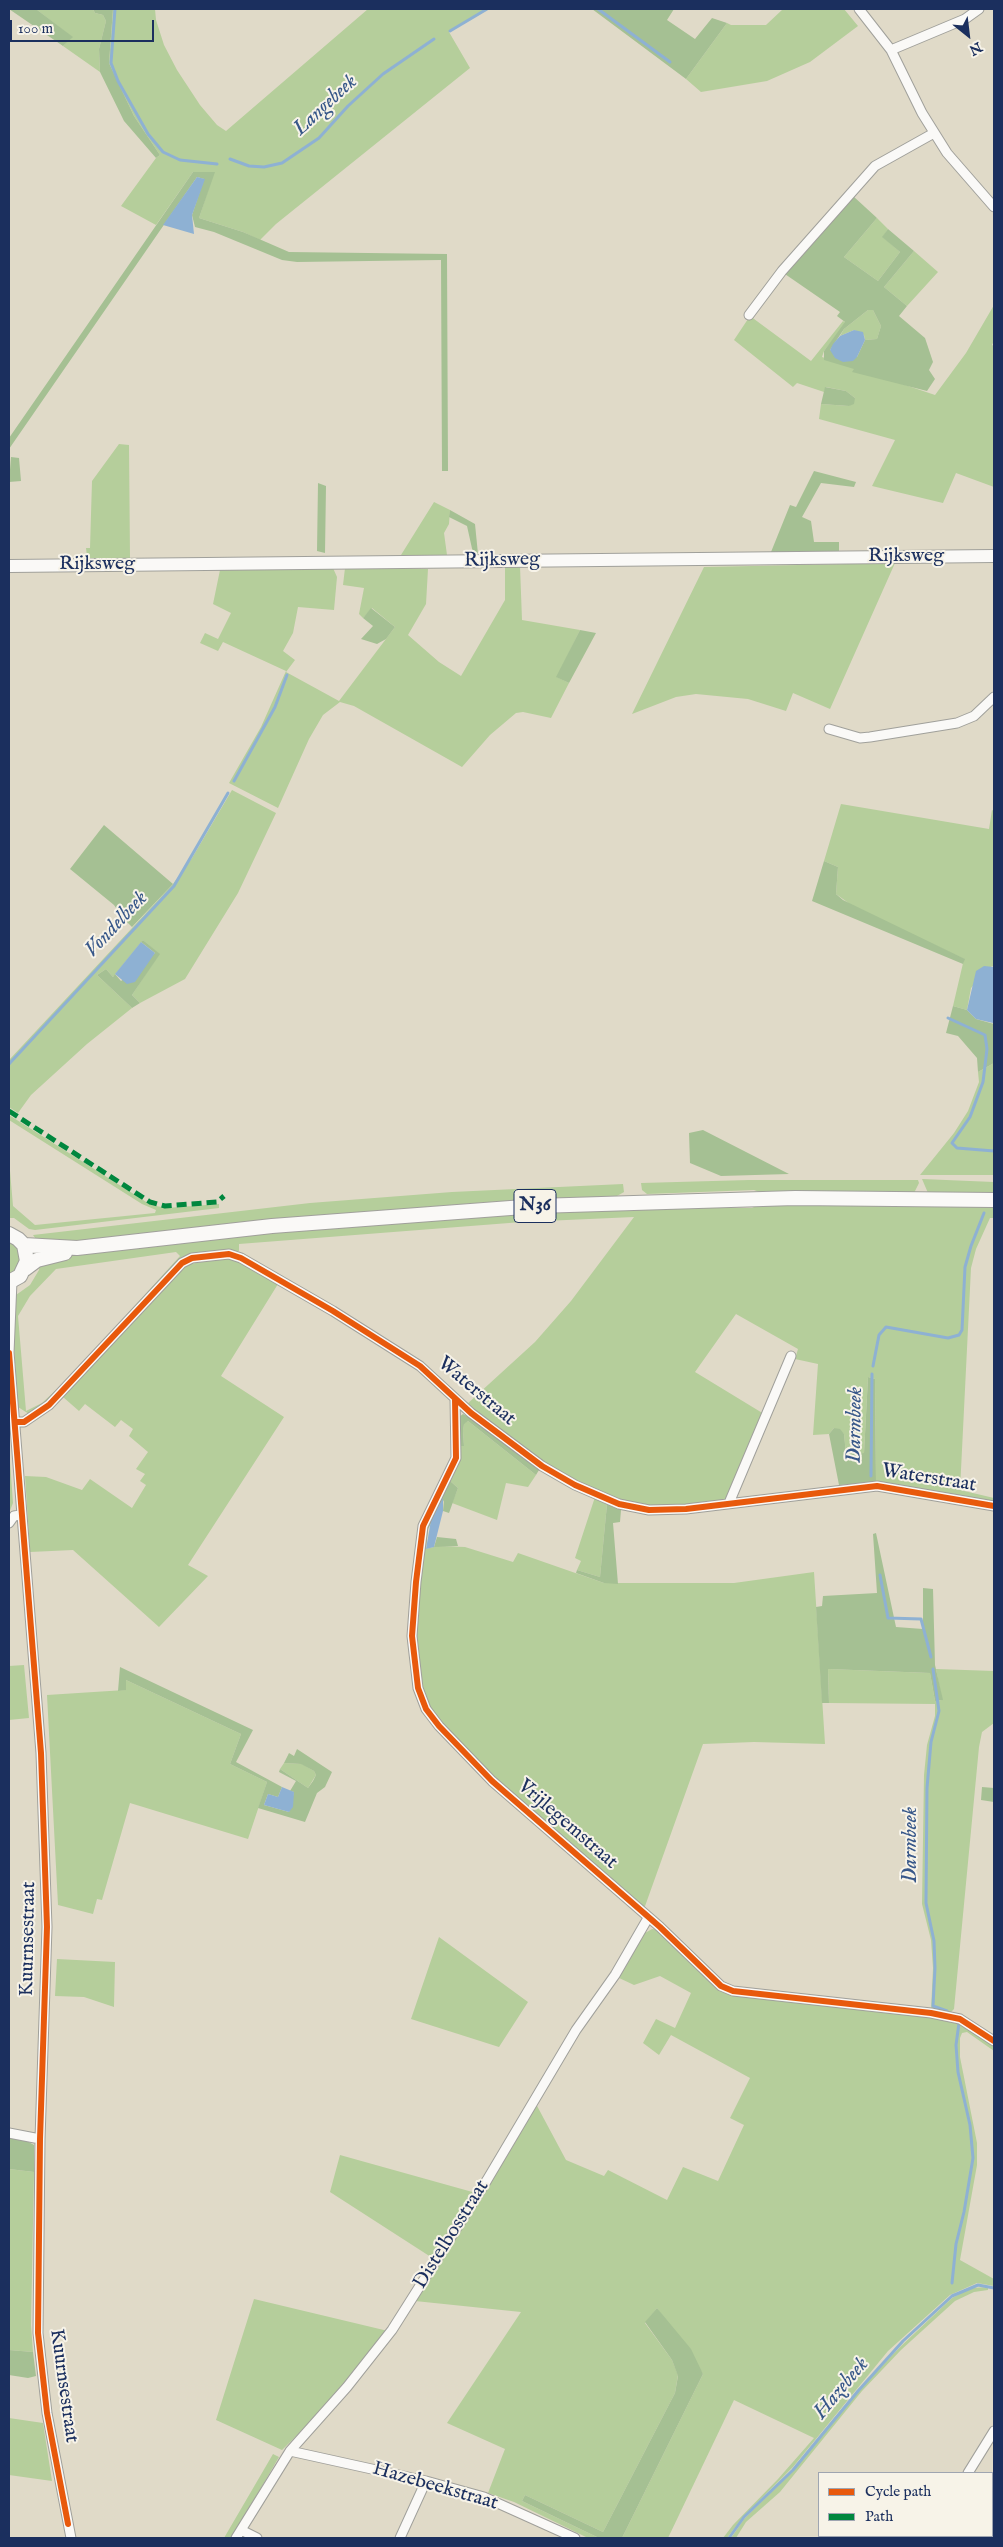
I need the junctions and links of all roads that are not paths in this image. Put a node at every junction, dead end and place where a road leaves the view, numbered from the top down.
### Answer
1 (859, 9) edge
2 (979, 9) edge
3 (891, 50) junction
4 (934, 133) junction
5 (994, 207) edge
6 (750, 315) dead end
7 (994, 556) edge
8 (9, 566) edge
9 (994, 697) edge
10 (829, 729) dead end
11 (994, 1200) edge
12 (9, 1234) edge
13 (24, 1246) junction
14 (77, 1248) junction
15 (25, 1269) junction
16 (11, 1281) edge
17 (9, 1352) edge
18 (791, 1356) dead end
19 (455, 1399) junction
20 (15, 1422) junction
21 (12, 1439) edge
22 (729, 1503) junction
23 (994, 1506) edge
24 (20, 1514) junction
25 (9, 1523) edge
26 (648, 1918) junction
27 (994, 2041) edge
28 (9, 2133) edge
29 (40, 2139) junction
30 (994, 2431) edge
31 (290, 2450) junction
32 (969, 2472) edge
33 (426, 2480) junction
34 (239, 2534) edge
35 (71, 2538) edge
36 (257, 2538) edge
37 (400, 2538) edge
38 (575, 2538) edge

1 - 3 street
2 - 3 street
3 - 4 street
4 - 5 street
4 - 6 street
7 - 8 main road, Rijksweg
9 - 10 street
11 - 14 main road, N36
12 - 13 main road
13 - 14 main road, N36
13 - 15 main road
14 - 15 main road, N36
15 - 16 main road, N36
16 - 17 street, Kuurnsestraat
17 - 20 street, Kuurnsestraat
18 - 22 street
19 - 20 street, Waterstraat
19 - 22 street, Waterstraat
19 - 26 street, Vrijlegemstraat
20 - 21 street, Kuurnsestraat
21 - 24 street, Kuurnsestraat
22 - 23 street, Waterstraat
24 - 25 street
24 - 29 street, Kuurnsestraat
26 - 27 street, Vrijlegemstraat
26 - 31 street, Distelbosstraat
28 - 29 street
29 - 35 street, Kuurnsestraat
30 - 32 street
31 - 33 street, Hazebeekstraat
31 - 34 street, Distelbosstraat
33 - 37 street
33 - 38 street, Hazebeekstraat
34 - 36 street

